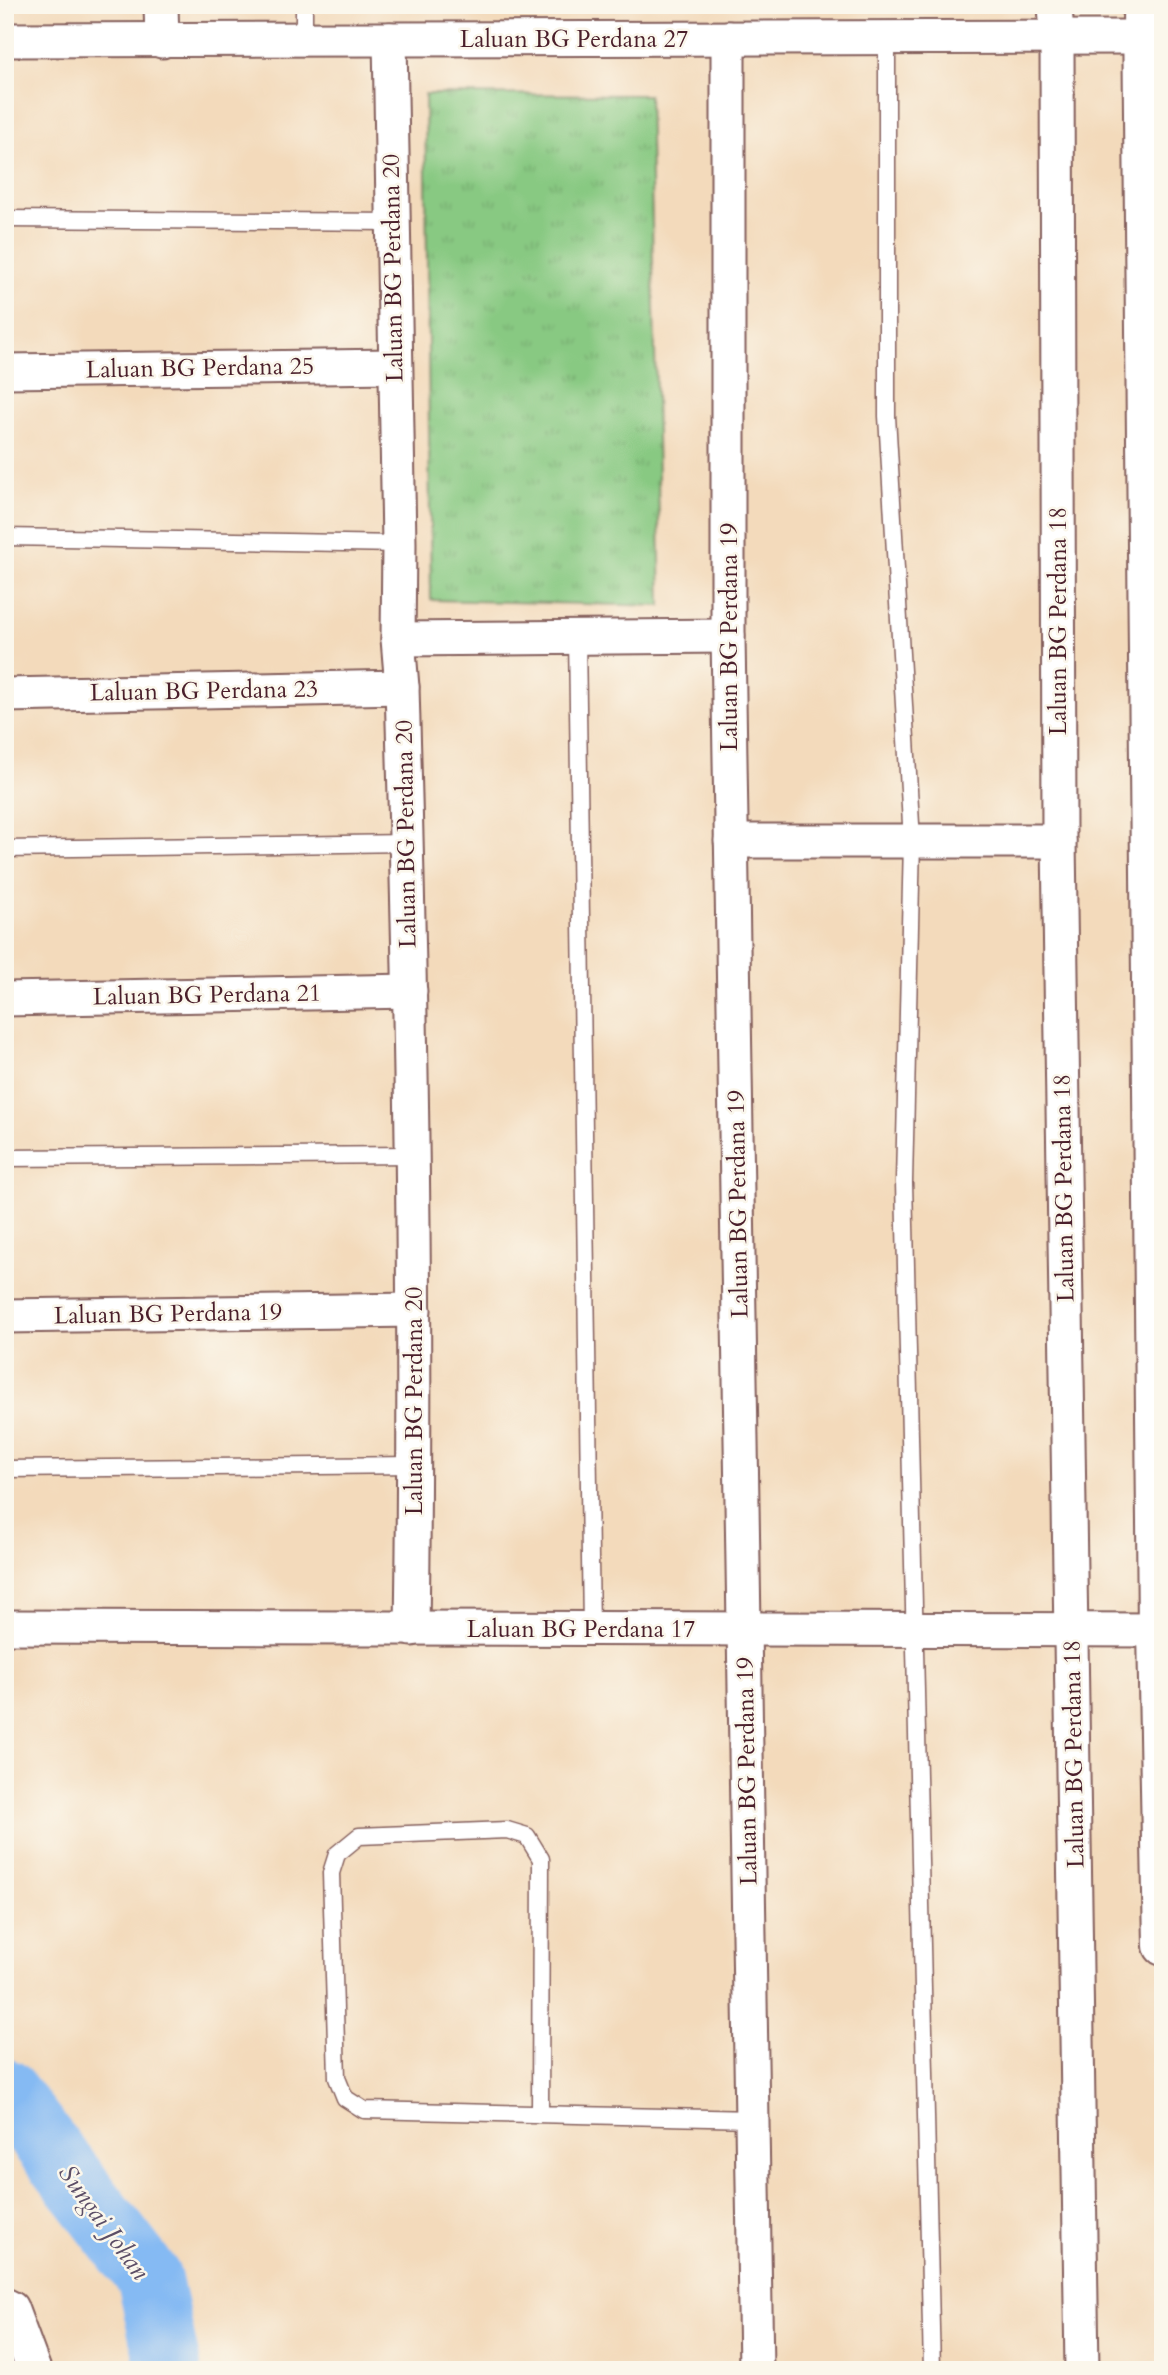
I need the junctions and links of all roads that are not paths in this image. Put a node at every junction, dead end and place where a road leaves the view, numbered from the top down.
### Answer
1 (161, 5) edge
2 (304, 5) edge
3 (1056, 21) edge
4 (1142, 21) edge
5 (887, 37) junction
6 (728, 38) junction
7 (304, 39) junction
8 (5, 40) edge
9 (390, 40) junction
10 (162, 41) junction
11 (5, 219) edge
12 (392, 222) junction
13 (394, 366) junction
14 (5, 371) edge
15 (5, 537) edge
16 (399, 544) junction
17 (1155, 629) edge
18 (577, 636) junction
19 (728, 636) junction
20 (398, 639) junction
21 (402, 687) junction
22 (5, 695) edge
23 (731, 841) junction
24 (912, 841) junction
25 (1059, 841) junction
26 (407, 843) junction
27 (5, 849) edge
28 (410, 991) junction
29 (5, 999) edge
30 (414, 1155) junction
31 (5, 1158) edge
32 (414, 1310) junction
33 (5, 1316) edge
34 (415, 1465) junction
35 (5, 1469) edge
36 (5, 1627) edge
37 (412, 1629) junction
38 (591, 1629) junction
39 (745, 1629) junction
40 (913, 1630) junction
41 (1157, 1630) junction
42 (1072, 1632) junction
43 (1163, 1946) edge
44 (540, 2114) junction
45 (753, 2119) junction
46 (5, 2305) edge
47 (34, 2370) edge
48 (756, 2370) edge
49 (932, 2370) edge
50 (1082, 2370) edge

1 - 10 street
2 - 7 lane
3 - 4 street, Laluan BG Perdana 27
3 - 5 street, Laluan BG Perdana 27
3 - 25 street, Laluan BG Perdana 18
4 - 17 street
5 - 6 street, Laluan BG Perdana 27
5 - 24 lane
6 - 9 street, Laluan BG Perdana 27
6 - 19 street, Laluan BG Perdana 19
7 - 9 street, Laluan BG Perdana 27
7 - 10 street, Laluan BG Perdana 27
8 - 10 street, Laluan BG Perdana 27
9 - 12 street, Laluan BG Perdana 20
11 - 12 lane
12 - 13 street, Laluan BG Perdana 20
13 - 14 street, Laluan BG Perdana 25
13 - 16 street, Laluan BG Perdana 20
15 - 16 lane
16 - 20 street, Laluan BG Perdana 20
17 - 41 street
18 - 19 street
18 - 20 street
18 - 38 lane
19 - 23 street, Laluan BG Perdana 19
20 - 21 street, Laluan BG Perdana 20
21 - 22 street, Laluan BG Perdana 23
21 - 26 street, Laluan BG Perdana 20
23 - 24 street
23 - 39 street, Laluan BG Perdana 19
24 - 25 street
24 - 40 lane
25 - 42 street, Laluan BG Perdana 18
26 - 27 lane
26 - 28 street, Laluan BG Perdana 20
28 - 29 street, Laluan BG Perdana 21
28 - 30 street, Laluan BG Perdana 20
30 - 31 lane
30 - 32 street, Laluan BG Perdana 20
32 - 33 street, Laluan BG Perdana 19
32 - 34 street, Laluan BG Perdana 20
34 - 35 lane
34 - 37 street, Laluan BG Perdana 20
36 - 37 street, Laluan BG Perdana 17
37 - 38 street, Laluan BG Perdana 17
38 - 39 street, Laluan BG Perdana 17
39 - 40 street, Laluan BG Perdana 17
39 - 45 street, Laluan BG Perdana 19
40 - 42 street, Laluan BG Perdana 17
40 - 49 lane
41 - 42 street, Laluan BG Perdana 17
41 - 43 street
42 - 50 street, Laluan BG Perdana 18
44 - 44 lane
44 - 45 lane
45 - 48 street, Laluan BG Perdana 19
46 - 47 street

